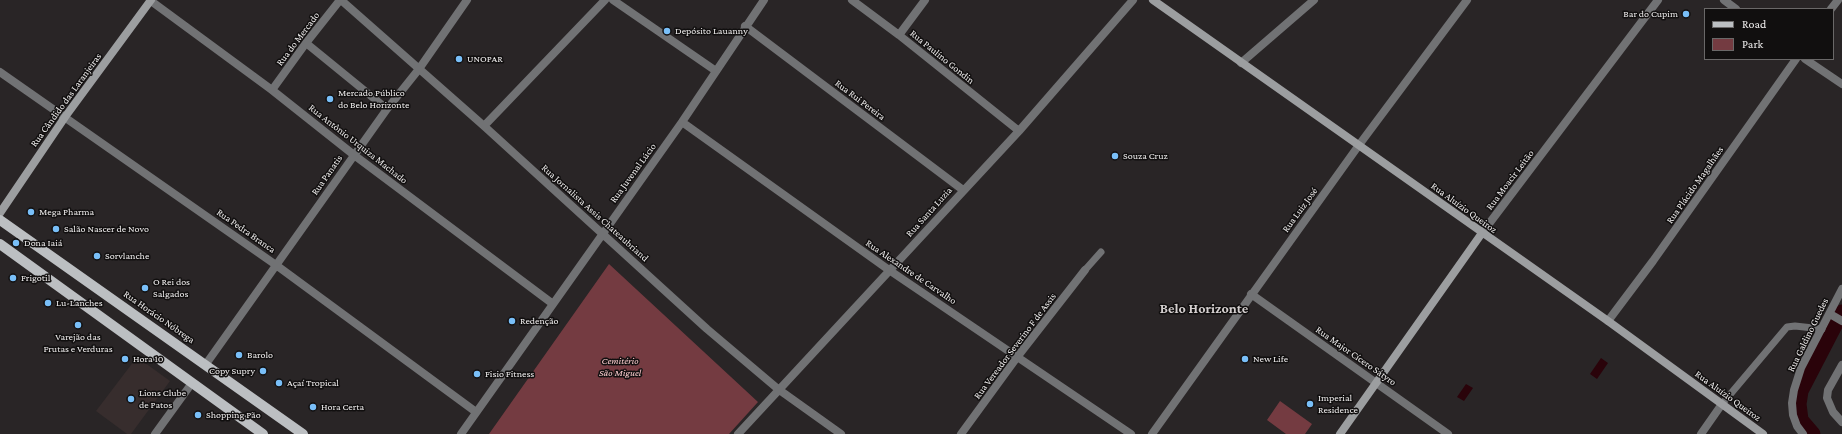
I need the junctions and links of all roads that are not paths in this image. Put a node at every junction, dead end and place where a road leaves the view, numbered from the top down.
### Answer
1 (151, 0) edge
2 (340, 0) edge
3 (467, 0) edge
4 (605, 0) edge
5 (613, 0) edge
6 (764, 0) edge
7 (852, 0) edge
8 (925, 0) edge
9 (1132, 0) edge
10 (1153, 0) edge
11 (1314, 0) edge
12 (1658, 0) edge
13 (1724, 0) edge
14 (1838, 0) edge
15 (1464, 1) edge
16 (1735, 8) edge
17 (1832, 8) edge
18 (745, 26) junction
19 (900, 35) junction
20 (306, 43) junction
21 (1795, 60) edge
22 (1806, 60) edge
23 (1241, 63) junction
24 (419, 69) junction
25 (716, 71) junction
26 (0, 72) edge
27 (1842, 84) edge
28 (272, 90) junction
29 (386, 109) junction
30 (65, 117) junction
31 (682, 122) junction
32 (484, 126) junction
33 (1019, 131) junction
34 (1359, 145) junction
35 (354, 155) junction
36 (963, 190) junction
37 (0, 213) edge
38 (0, 220) edge
39 (602, 233) junction
40 (1482, 233) junction
41 (0, 244) edge
42 (1101, 252) dead end
43 (276, 265) junction
44 (889, 270) junction
45 (1085, 270) joint
46 (1842, 289) edge
47 (1251, 294) junction
48 (553, 304) junction
49 (1830, 314) junction
50 (1608, 321) junction
51 (1842, 321) edge
52 (1822, 329) junction
53 (1018, 356) junction
54 (206, 364) junction
55 (1842, 364) edge
56 (192, 382) junction
57 (1377, 383) junction
58 (778, 389) junction
59 (1722, 404) junction
60 (476, 412) junction
61 (1842, 422) edge
62 (155, 434) edge
63 (264, 434) edge
64 (303, 434) edge
65 (461, 434) edge
66 (738, 434) edge
67 (841, 434) edge
68 (961, 434) edge
69 (1131, 434) edge
70 (1152, 434) edge
71 (1340, 434) edge
72 (1448, 434) edge
73 (1701, 434) edge
74 (1764, 434) edge
75 (1803, 434) edge

1 - 28 street, Rua Antônio Urquiza Machado
1 - 30 main road, Rua Cândido das Laranjeiras
2 - 20 street, Rua do Mercado
2 - 24 street, Rua Jornalista Assis Chateaubriand
3 - 24 street, Rua Panatis
4 - 32 street
5 - 25 street
6 - 18 street, Rua Juvenal Lúcio
7 - 19 street, Rua Paulino Gondin
8 - 19 street
9 - 33 street, Rua Santa Luzia
10 - 23 main road, Rua Aluízio Queiroz
11 - 23 street
12 - 40 street, Rua Moacir Leitão
13 - 16 street
14 - 17 street
15 - 34 street, Rua Luiz José
18 - 25 street, Rua Juvenal Lúcio
18 - 36 street, Rua Rui Pereira
19 - 33 street, Rua Paulino Gondin
20 - 28 street, Rua do Mercado
20 - 29 street
21 - 50 street, Rua Plácido Magalhães
22 - 27 street
23 - 34 main road, Rua Aluízio Queiroz
24 - 29 street, Rua Panatis
24 - 32 street, Rua Jornalista Assis Chateaubriand
25 - 31 street, Rua Juvenal Lúcio
26 - 30 street, Rua Pedra Branca
28 - 35 street, Rua Antônio Urquiza Machado
29 - 35 street, Rua Panatis
30 - 37 main road, Rua Cândido das Laranjeiras
30 - 43 street, Rua Pedra Branca
31 - 39 street, Rua Juvenal Lúcio
31 - 44 street, Rua Alexandre de Carvalho
32 - 39 street, Rua Jornalista Assis Chateaubriand
33 - 36 street, Rua Santa Luzia
34 - 40 main road, Rua Aluízio Queiroz
34 - 47 street, Rua Luiz José
35 - 43 street, Rua Panatis
35 - 48 street, Rua Antônio Urquiza Machado
36 - 44 street, Rua Santa Luzia
38 - 54 main road, Rua Horácio Nóbrega
39 - 48 street, Rua Juvenal Lúcio
39 - 58 street, Rua Jornalista Assis Chateaubriand
40 - 50 main road, Rua Aluízio Queiroz
40 - 57 main road, Rua Moacir Leitão
41 - 56 main road
42 - 45 lane
43 - 54 street, Rua Panatis
43 - 60 street, Rua Pedra Branca
44 - 53 street, Rua Alexandre de Carvalho
44 - 58 street, Rua Santa Luzia
45 - 53 street, Rua Vereador Severino F de Assis
46 - 49 street, Rua Galdino Guedes
47 - 57 street, Rua Major Cícero Sátyro
47 - 70 street, Rua Luiz José
48 - 60 street, Rua Juvenal Lúcio
49 - 51 street
49 - 52 street, Rua Galdino Guedes
50 - 59 main road, Rua Aluízio Queiroz
52 - 59 lane
52 - 75 street, Rua Galdino Guedes
53 - 68 street, Rua Vereador Severino F de Assis
53 - 69 street, Rua Alexandre de Carvalho
54 - 64 main road, Rua Horácio Nóbrega
55 - 61 street
56 - 62 street
56 - 63 main road
57 - 71 main road, Rua Moacir Leitão
57 - 72 street, Rua Major Cícero Sátyro
58 - 66 street, Rua Santa Luzia
58 - 67 street, Rua Jornalista Assis Chateaubriand
59 - 73 street
59 - 74 main road, Rua Aluízio Queiroz
60 - 65 street, Rua Juvenal Lúcio

